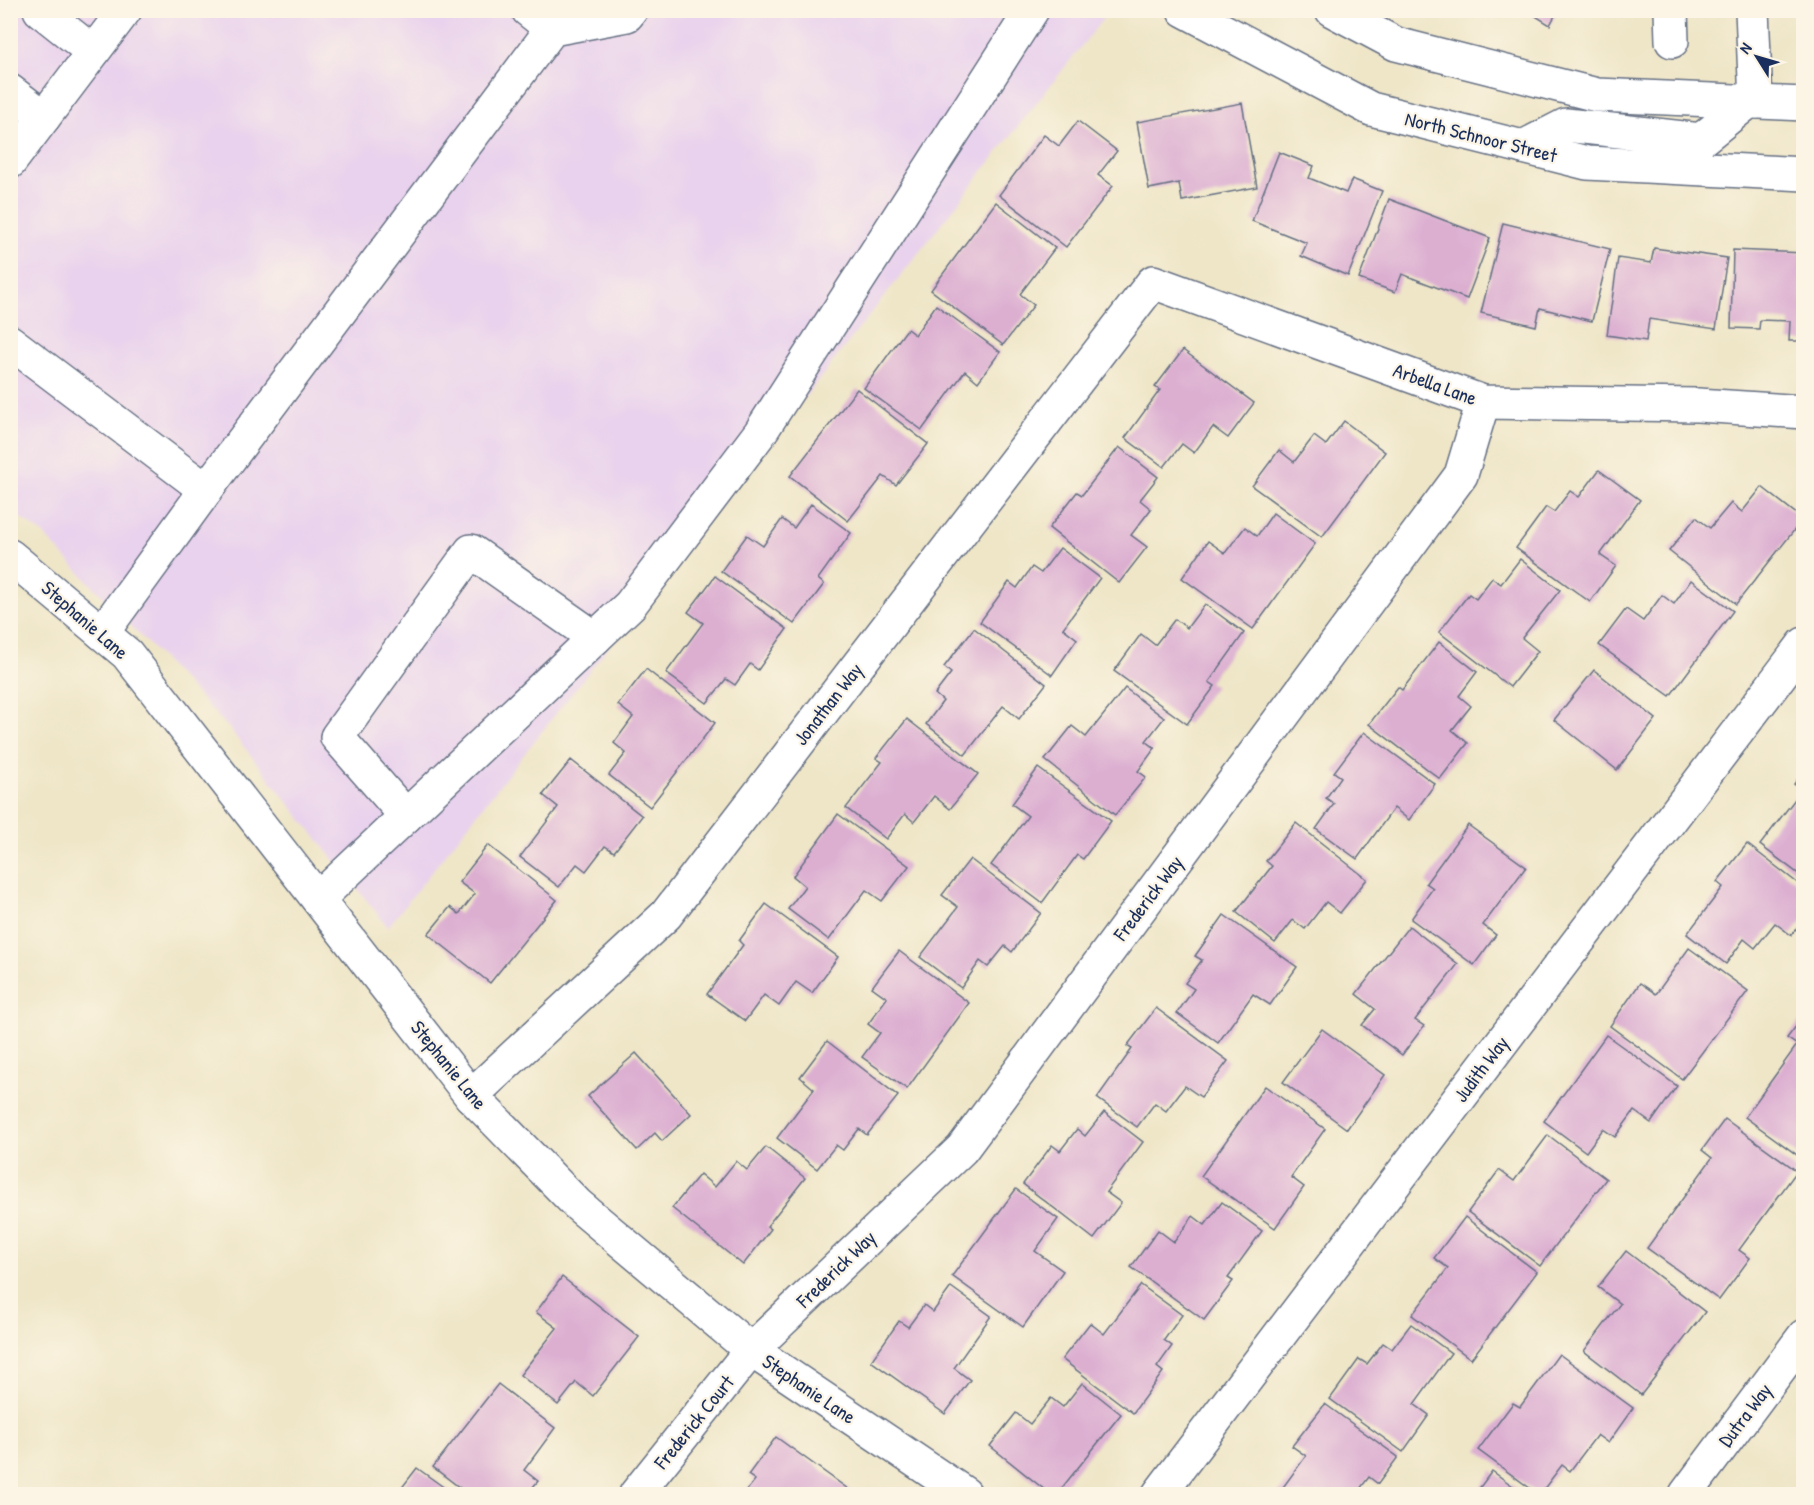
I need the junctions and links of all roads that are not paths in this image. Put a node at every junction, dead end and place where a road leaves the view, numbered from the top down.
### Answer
1 (40, 10) edge
2 (125, 10) edge
3 (631, 10) edge
4 (1032, 10) edge
5 (1184, 10) edge
6 (1332, 10) edge
7 (1752, 10) edge
8 (540, 20) edge
9 (93, 52) junction
10 (10, 91) edge
11 (1752, 102) junction
12 (1803, 104) edge
13 (45, 117) junction
14 (1523, 147) junction
15 (10, 162) edge
16 (1803, 174) edge
17 (1153, 282) joint
18 (10, 342) edge
19 (1483, 402) junction
20 (1803, 412) edge
21 (206, 490) junction
22 (10, 556) edge
23 (102, 633) junction
24 (595, 638) junction
25 (1803, 644) edge
26 (406, 816) junction
27 (318, 899) junction
28 (471, 1096) junction
29 (1803, 1336) edge
30 (751, 1350) junction
31 (636, 1494) edge
32 (965, 1494) edge
33 (1159, 1494) edge
34 (1686, 1494) edge

1 - 9 street
2 - 9 street
3 - 8 street
4 - 24 street
5 - 14 street, North Schnoor Street
6 - 11 street
7 - 11 street
8 - 21 street
9 - 13 street
10 - 13 street
11 - 12 street
11 - 14 street
13 - 15 street
14 - 16 street, North Schnoor Street
17 - 19 street, Arbella Lane
17 - 28 street, Jonathan Way
18 - 21 street
19 - 20 street, Arbella Lane
19 - 30 street, Frederick Way
21 - 23 street
22 - 23 street, Stephanie Lane
23 - 27 street, Stephanie Lane
24 - 26 street
24 - 26 street
25 - 33 street, Judith Way
26 - 27 street
27 - 28 street, Stephanie Lane
28 - 30 street, Stephanie Lane
29 - 34 street, Dutra Way
30 - 31 street, Frederick Court
30 - 32 street, Stephanie Lane

